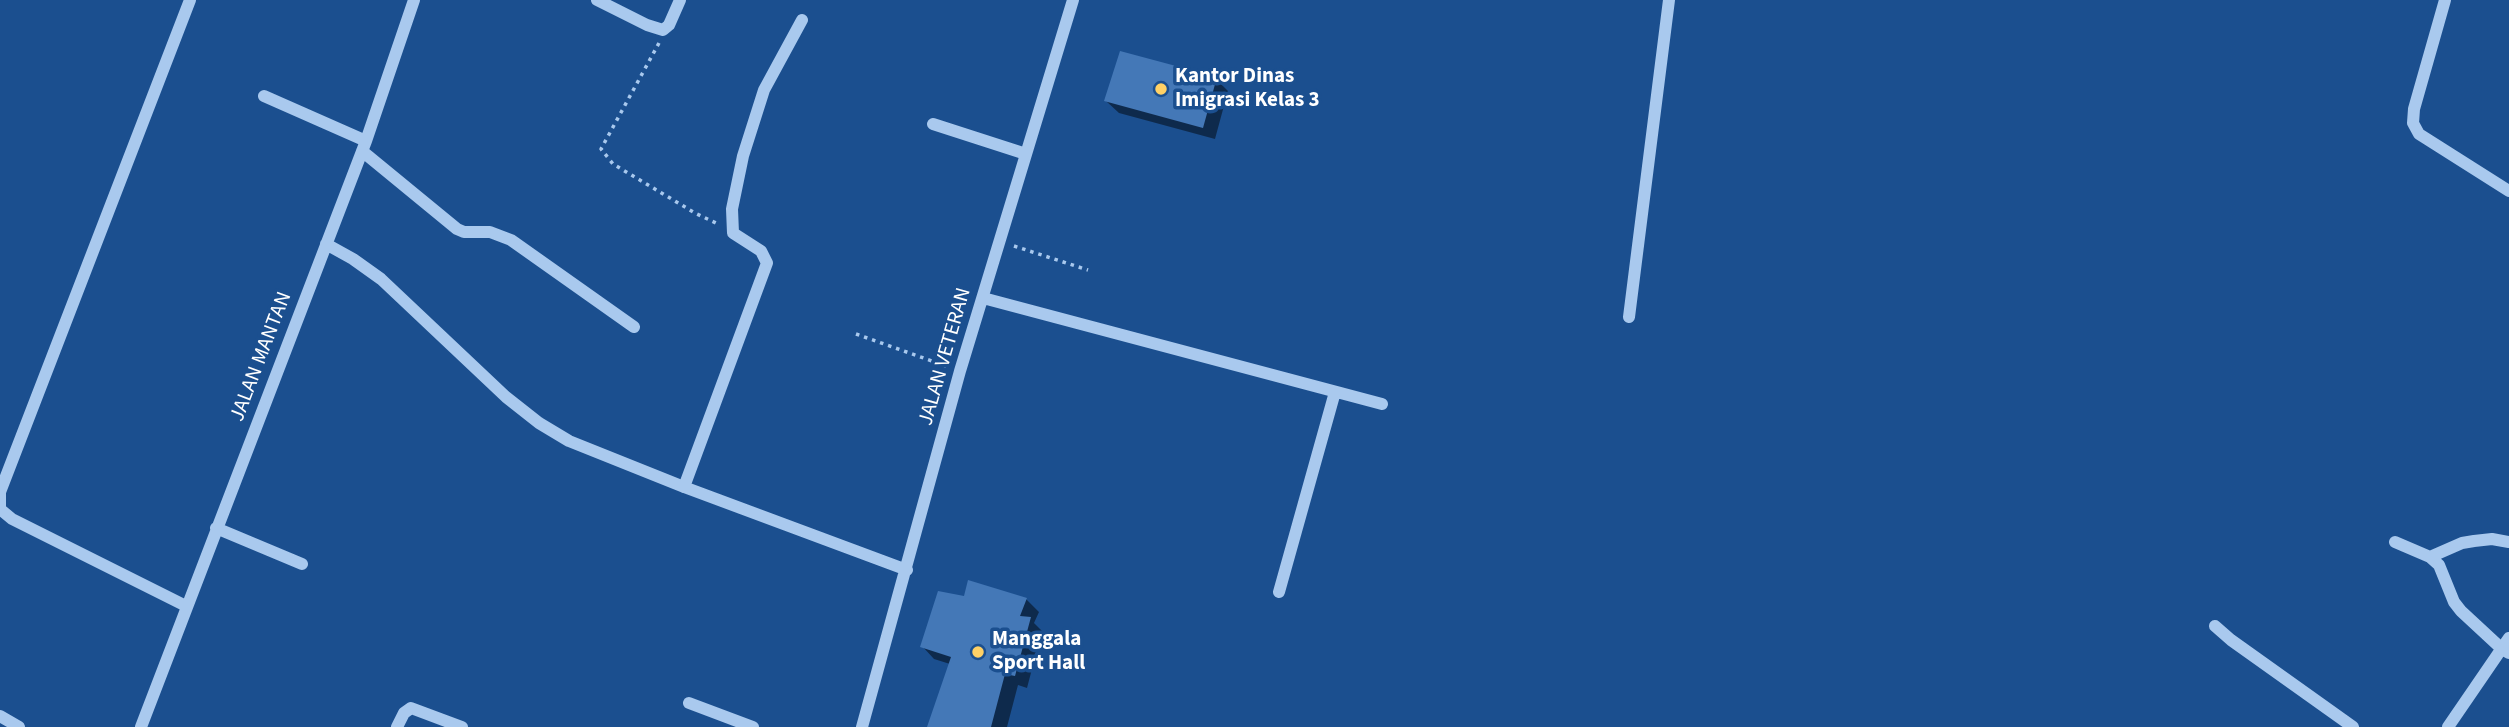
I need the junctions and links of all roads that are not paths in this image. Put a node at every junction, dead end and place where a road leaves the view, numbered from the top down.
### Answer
1 (190, 0) edge
2 (414, 0) edge
3 (597, 0) edge
4 (680, 0) edge
5 (1073, 0) edge
6 (1669, 0) edge
7 (2445, 0) edge
8 (802, 20) dead end
9 (264, 96) dead end
10 (933, 124) dead end
11 (364, 146) junction
12 (1026, 154) junction
13 (2509, 191) edge
14 (326, 244) junction
15 (982, 298) junction
16 (1629, 317) dead end
17 (634, 327) dead end
18 (1335, 392) junction
19 (1382, 404) dead end
20 (684, 487) junction
21 (216, 528) junction
22 (2395, 542) dead end
23 (2509, 542) edge
24 (2431, 557) junction
25 (302, 564) dead end
26 (907, 570) junction
27 (1279, 593) dead end
28 (186, 606) junction
29 (2215, 626) dead end
30 (2507, 647) edge
31 (689, 703) dead end
32 (0, 716) edge
33 (19, 727) edge
34 (141, 727) edge
35 (397, 727) edge
36 (462, 727) edge
37 (752, 727) edge
38 (862, 727) edge
39 (2353, 727) edge
40 (2448, 727) edge

1 - 28 street
2 - 11 street, JALAN MANTAN
3 - 4 street
5 - 12 street, JALAN VETERAN
6 - 16 street
7 - 13 street
8 - 20 street
9 - 11 street
10 - 12 street
11 - 14 street, JALAN MANTAN
11 - 17 street
12 - 15 street, JALAN VETERAN
14 - 20 street
14 - 21 street, JALAN MANTAN
15 - 18 street
15 - 26 street, JALAN VETERAN
18 - 19 street
18 - 27 street
20 - 26 street
21 - 25 street
21 - 28 street, JALAN MANTAN
22 - 24 street
23 - 24 street
24 - 30 street
26 - 38 street, JALAN VETERAN
28 - 34 street, JALAN MANTAN
29 - 39 street
30 - 40 street
31 - 37 street
32 - 33 street
35 - 36 street

